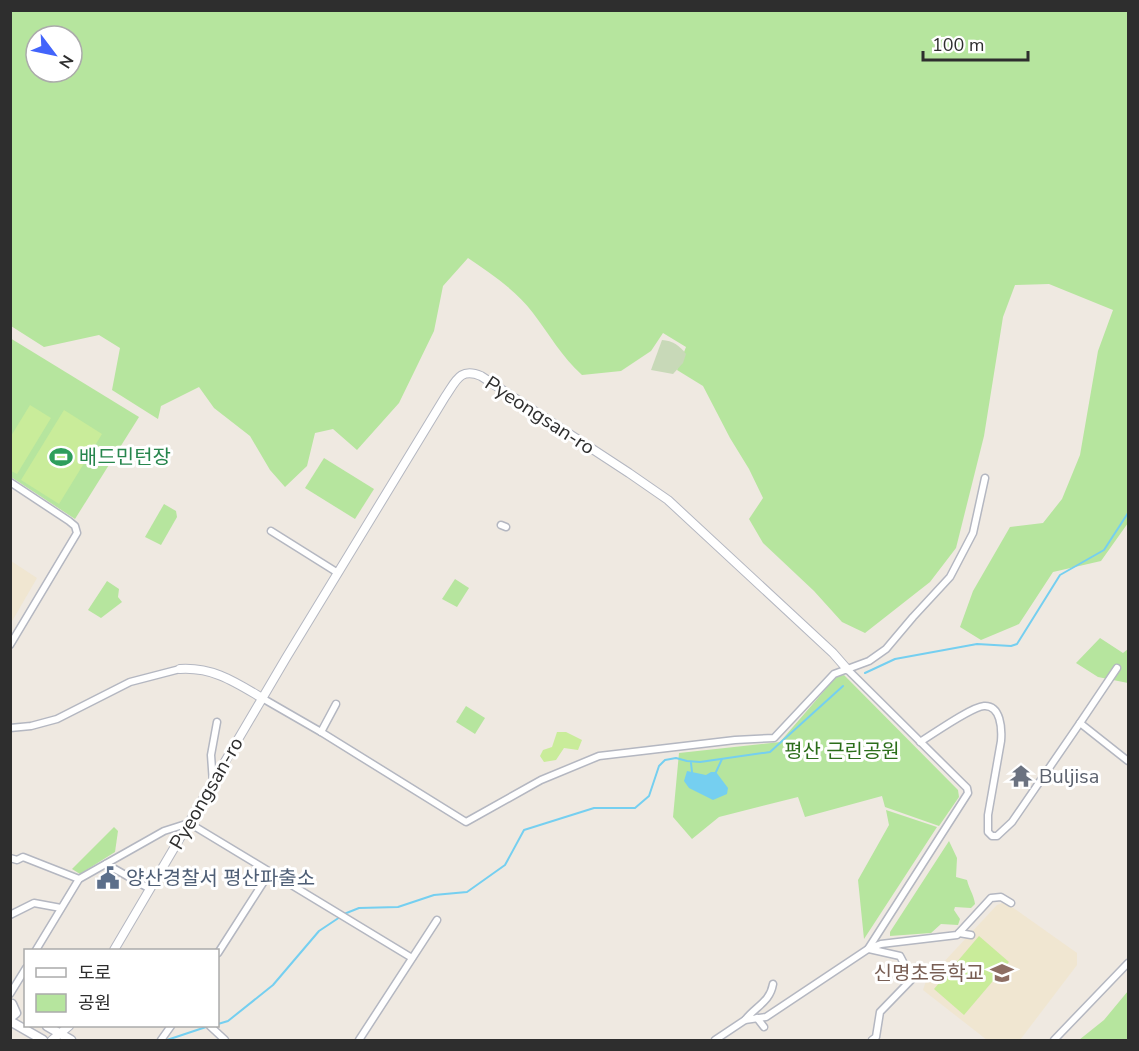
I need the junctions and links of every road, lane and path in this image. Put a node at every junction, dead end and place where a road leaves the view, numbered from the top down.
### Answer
1 (985, 478) dead end
2 (10, 483) edge
3 (271, 531) dead end
4 (338, 573) junction
5 (10, 645) edge
6 (1117, 668) dead end
7 (180, 669) joint
8 (847, 669) junction
9 (262, 698) junction
10 (336, 704) dead end
11 (217, 722) dead end
12 (1080, 723) junction
13 (10, 729) edge
14 (321, 732) junction
15 (920, 742) junction
16 (1128, 760) edge
17 (213, 783) junction
18 (189, 823) junction
19 (10, 858) edge
20 (106, 864) junction
21 (270, 872) junction
22 (80, 879) junction
23 (150, 889) junction
24 (1011, 903) dead end
25 (61, 908) junction
26 (10, 915) edge
27 (437, 920) dead end
28 (959, 933) junction
29 (971, 935) dead end
30 (37, 949) edge
31 (115, 949) edge
32 (868, 949) junction
33 (219, 951) edge
34 (412, 957) junction
35 (1128, 963) edge
36 (24, 972) edge
37 (773, 984) dead end
38 (11, 1000) edge
39 (24, 1010) edge
40 (757, 1018) junction
41 (10, 1019) edge
42 (745, 1020) junction
43 (49, 1027) edge
44 (68, 1027) edge
45 (212, 1027) edge
46 (764, 1027) dead end
47 (60, 1034) junction
48 (43, 1041) edge
49 (52, 1041) edge
50 (71, 1041) edge
51 (225, 1041) edge
52 (359, 1041) edge
53 (715, 1041) edge
54 (872, 1041) edge
55 (1054, 1041) edge

1 - 8 street
2 - 5 street
3 - 4 street
4 - 8 street, Pyeongsan-ro
4 - 9 street, Pyeongsan-ro
6 - 12 street
7 - 9 street
7 - 13 street
8 - 14 street
8 - 15 street
9 - 14 street
9 - 17 street, Pyeongsan-ro
10 - 14 street
11 - 17 street
12 - 15 street
12 - 16 street
15 - 32 street
17 - 18 street, Pyeongsan-ro
18 - 20 street
18 - 21 street
18 - 23 street, Pyeongsan-ro
19 - 22 street
20 - 22 street
20 - 23 street
21 - 33 street
21 - 34 street
22 - 25 street
23 - 31 street, Pyeongsan-ro
24 - 28 street
25 - 26 street
25 - 30 street
27 - 34 street
28 - 29 street
28 - 32 street
32 - 40 street
32 - 54 street
34 - 52 street
35 - 55 street
36 - 38 street
37 - 42 street
38 - 39 main road
38 - 41 main road
40 - 42 street
40 - 46 street
41 - 48 main road
42 - 53 street
43 - 47 main road
44 - 47 street
45 - 51 street
47 - 49 street
47 - 50 main road

